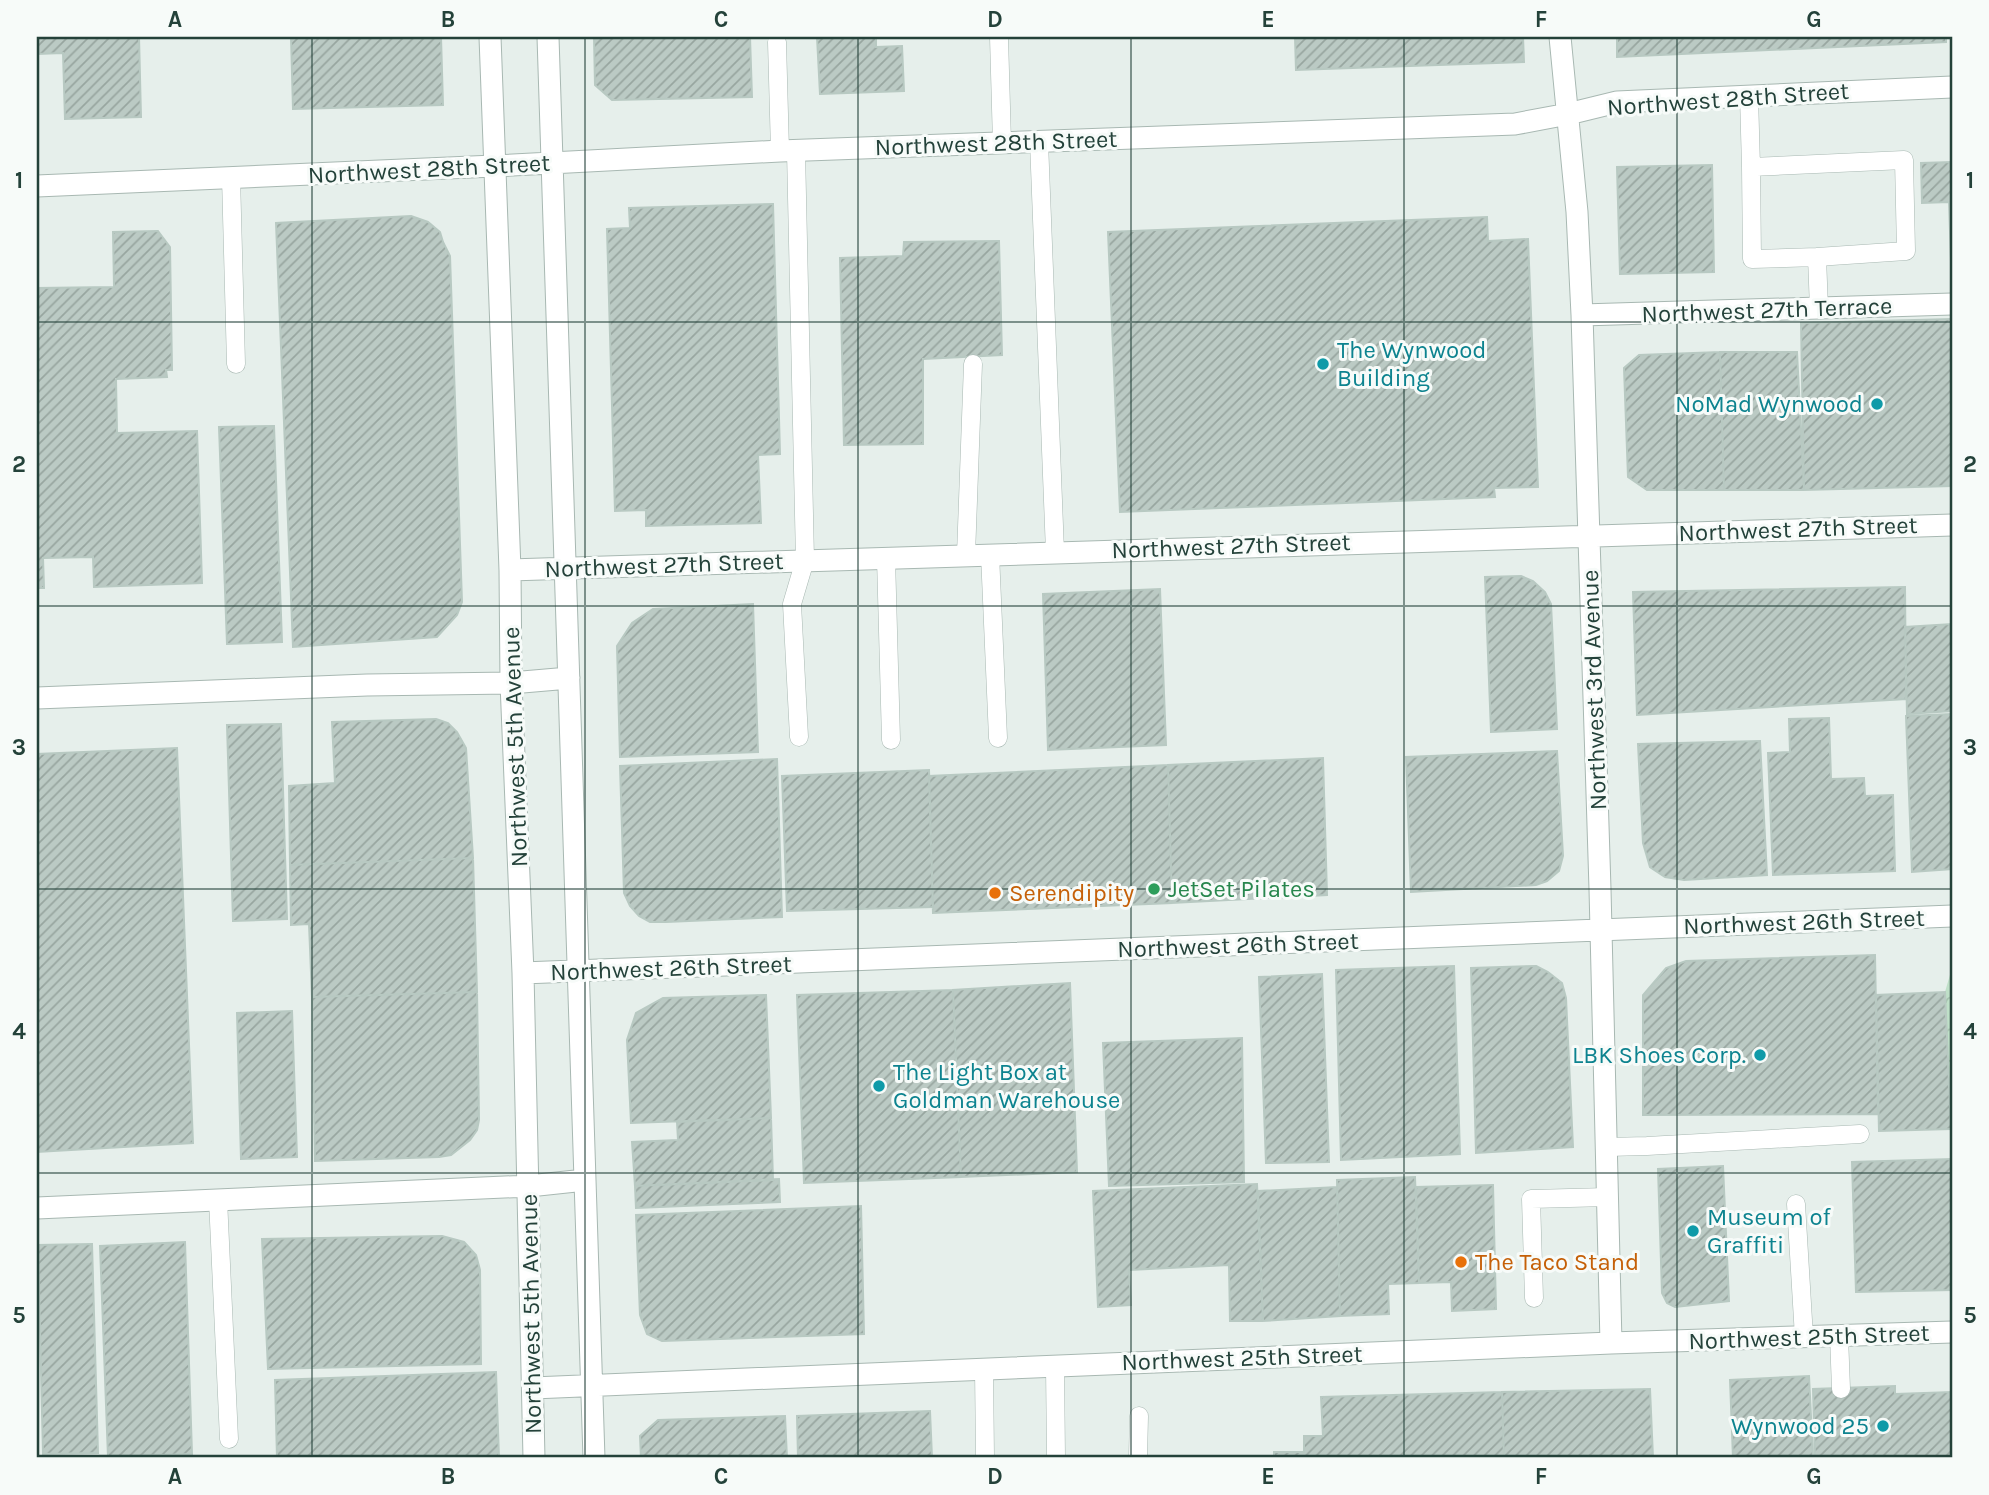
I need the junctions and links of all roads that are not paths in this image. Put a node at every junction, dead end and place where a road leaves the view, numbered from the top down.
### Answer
1 (489, 37) edge
2 (548, 37) edge
3 (999, 37) edge
4 (1560, 37) edge
5 (777, 42) dead end
6 (1952, 87) edge
7 (1749, 96) junction
8 (1568, 114) junction
9 (1039, 142) junction
10 (1002, 143) junction
11 (788, 151) junction
12 (552, 163) junction
13 (494, 166) junction
14 (1751, 167) junction
15 (232, 177) junction
16 (37, 186) edge
17 (1817, 257) junction
18 (1952, 304) edge
19 (1819, 309) junction
20 (1582, 315) junction
21 (236, 364) dead end
22 (973, 364) dead end
23 (1952, 525) edge
24 (1589, 535) junction
25 (1055, 552) junction
26 (990, 554) junction
27 (966, 555) junction
28 (886, 558) junction
29 (805, 561) junction
30 (565, 568) junction
31 (510, 570) junction
32 (569, 678) junction
33 (511, 683) junction
34 (37, 698) edge
35 (799, 737) dead end
36 (998, 738) dead end
37 (891, 740) dead end
38 (1952, 916) edge
39 (1601, 930) junction
40 (578, 971) junction
41 (523, 973) junction
42 (1860, 1134) dead end
43 (1607, 1147) junction
44 (585, 1180) junction
45 (528, 1186) junction
46 (1608, 1197) junction
47 (218, 1199) junction
48 (1796, 1204) dead end
49 (37, 1208) edge
50 (1534, 1298) dead end
51 (1952, 1332) edge
52 (1839, 1336) junction
53 (1804, 1337) junction
54 (1611, 1343) junction
55 (1055, 1366) junction
56 (984, 1369) junction
57 (592, 1385) junction
58 (533, 1388) junction
59 (1841, 1389) dead end
60 (1139, 1416) dead end
61 (229, 1439) dead end
62 (534, 1458) edge
63 (594, 1458) edge
64 (985, 1458) edge
65 (1056, 1458) edge
66 (1138, 1458) edge

1 - 13 street, Northwest 5th Avenue
2 - 12 street
3 - 10 lane
4 - 8 street, Northwest 3rd Avenue
5 - 11 lane
6 - 7 street, Northwest 28th Street
7 - 8 street, Northwest 28th Street
7 - 14 lane
8 - 9 street, Northwest 28th Street
8 - 20 street, Northwest 3rd Avenue
9 - 10 street, Northwest 28th Street
9 - 25 lane
10 - 11 street, Northwest 28th Street
11 - 12 street, Northwest 28th Street
11 - 29 lane
12 - 13 street, Northwest 28th Street
12 - 30 street
13 - 15 street, Northwest 28th Street
13 - 31 street, Northwest 5th Avenue
14 - 17 lane
14 - 17 lane
15 - 16 street, Northwest 28th Street
15 - 21 lane
17 - 19 lane
18 - 19 street, Northwest 27th Terrace
19 - 20 street, Northwest 27th Terrace
20 - 24 street, Northwest 3rd Avenue
22 - 27 lane
23 - 24 street, Northwest 27th Street
24 - 25 street, Northwest 27th Street
24 - 39 street, Northwest 3rd Avenue
25 - 26 street, Northwest 27th Street
26 - 27 street, Northwest 27th Street
26 - 36 lane
27 - 28 street, Northwest 27th Street
28 - 29 street, Northwest 27th Street
28 - 37 lane
29 - 30 street, Northwest 27th Street
29 - 35 lane
30 - 31 street, Northwest 27th Street
30 - 32 street
31 - 33 street, Northwest 5th Avenue
32 - 33 street
32 - 40 street
33 - 34 street
33 - 41 street, Northwest 5th Avenue
38 - 39 street, Northwest 26th Street
39 - 40 street, Northwest 26th Street
39 - 43 street, Northwest 3rd Avenue
40 - 41 street, Northwest 26th Street
40 - 44 street
41 - 45 street, Northwest 5th Avenue
42 - 43 lane
43 - 46 street, Northwest 3rd Avenue
44 - 45 street
44 - 57 street
45 - 47 street
45 - 58 street, Northwest 5th Avenue
46 - 50 lane
46 - 54 street, Northwest 3rd Avenue
47 - 49 street
47 - 61 lane
48 - 53 lane
51 - 52 street, Northwest 25th Street
52 - 53 street, Northwest 25th Street
52 - 59 lane
53 - 54 street, Northwest 25th Street
54 - 55 street, Northwest 25th Street
55 - 56 street, Northwest 25th Street
55 - 65 lane
56 - 57 street, Northwest 25th Street
56 - 64 lane
57 - 58 street, Northwest 25th Street
57 - 63 street
58 - 62 street, Northwest 5th Avenue
60 - 66 lane

